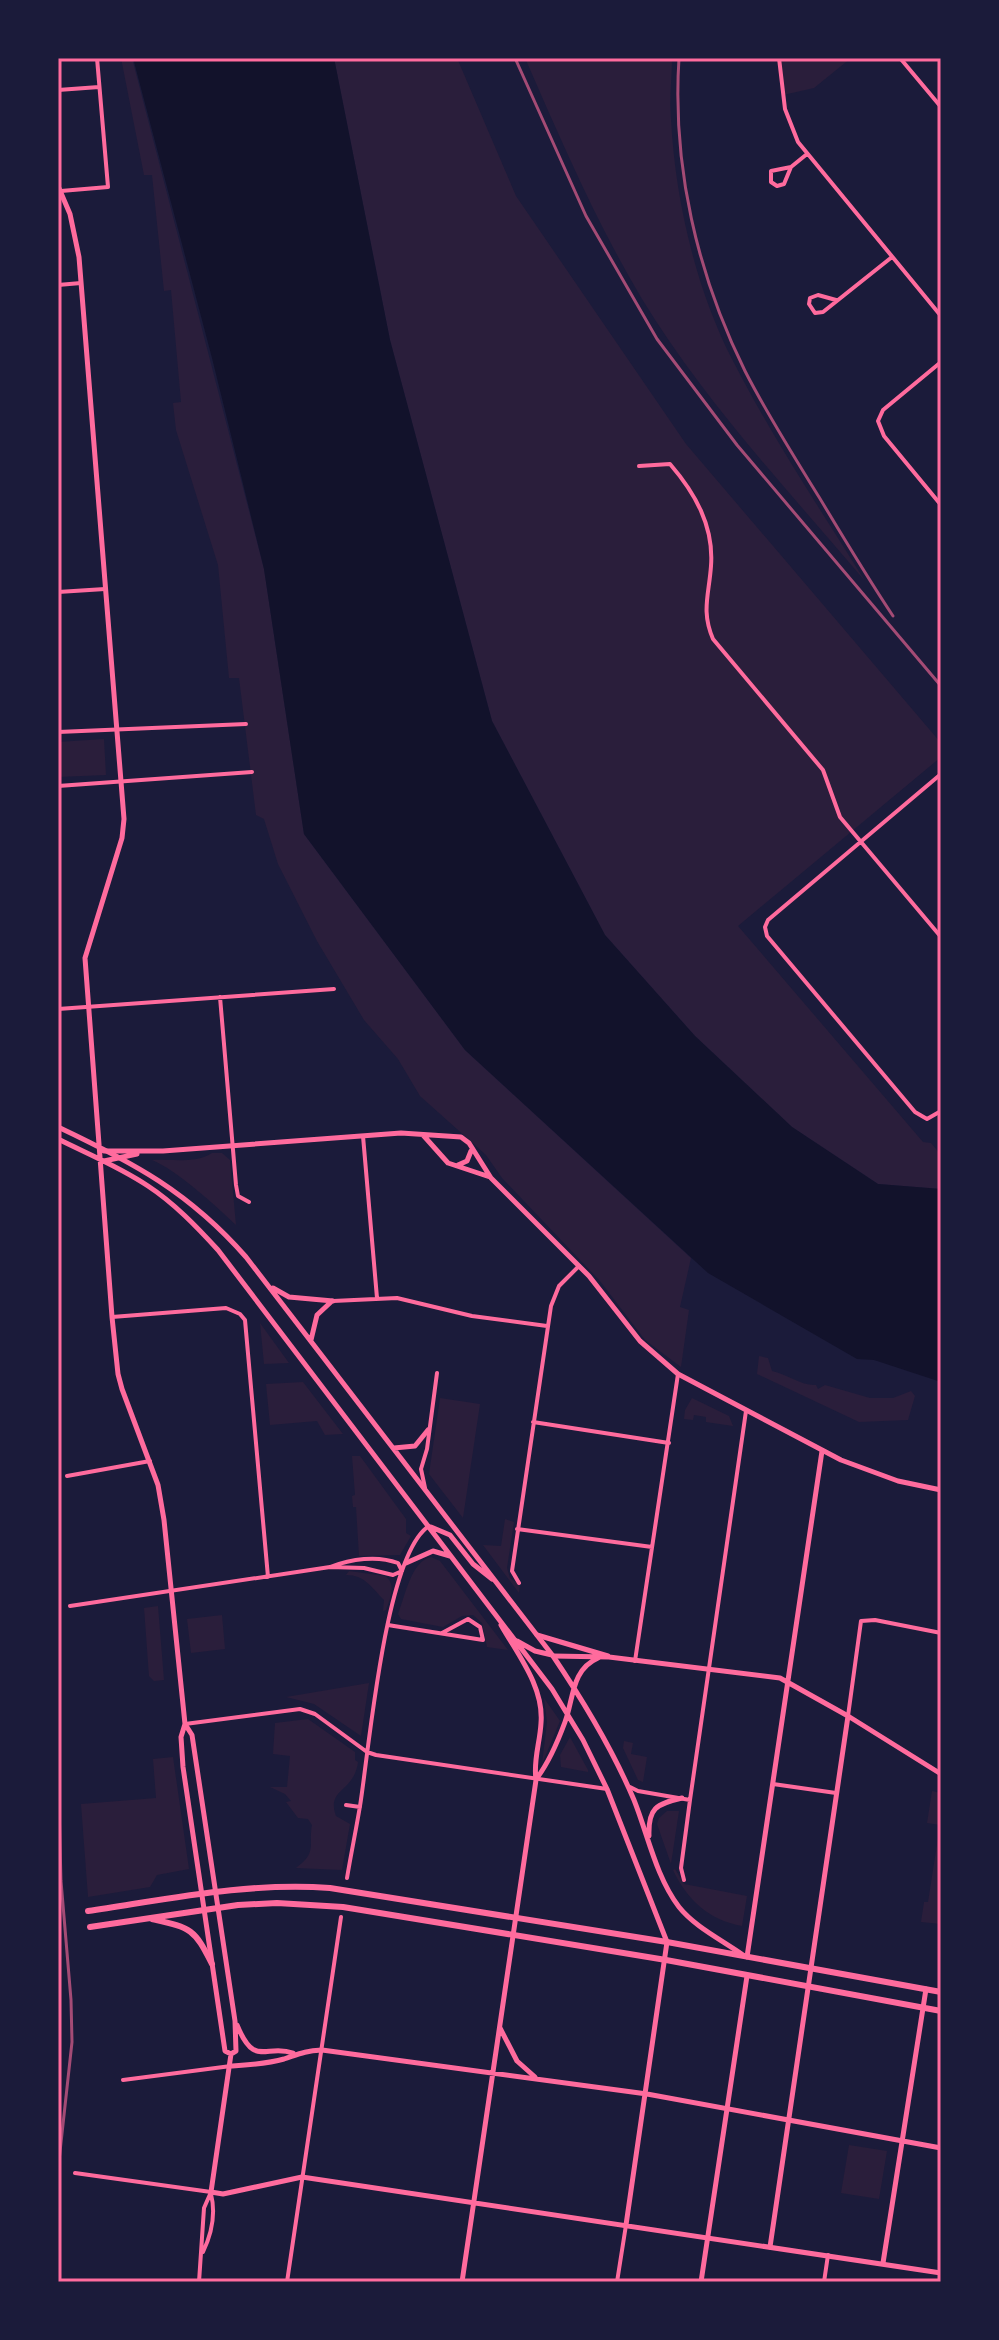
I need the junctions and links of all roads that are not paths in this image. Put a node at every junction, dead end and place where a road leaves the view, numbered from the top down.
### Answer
1 (97, 58) edge
2 (779, 58) edge
3 (900, 58) edge
4 (99, 87) junction
5 (58, 90) edge
6 (941, 107) edge
7 (807, 154) junction
8 (791, 167) junction
9 (59, 189) edge
10 (892, 257) junction
11 (81, 283) junction
12 (58, 285) edge
13 (836, 300) junction
14 (941, 316) edge
15 (941, 362) edge
16 (639, 466) dead end
17 (941, 505) edge
18 (105, 589) junction
19 (58, 592) edge
20 (246, 724) dead end
21 (117, 729) junction
22 (58, 732) edge
23 (252, 772) dead end
24 (941, 774) edge
25 (121, 781) junction
26 (58, 786) edge
27 (861, 840) junction
28 (941, 937) edge
29 (334, 989) dead end
30 (220, 997) junction
31 (88, 1007) junction
32 (58, 1009) edge
33 (941, 1111) edge
34 (58, 1127) edge
35 (423, 1134) junction
36 (363, 1136) junction
37 (455, 1136) junction
38 (58, 1139) edge
39 (470, 1145) junction
40 (233, 1147) junction
41 (99, 1151) junction
42 (146, 1152) junction
43 (443, 1156) junction
44 (100, 1161) junction
45 (457, 1166) junction
46 (491, 1178) junction
47 (249, 1202) dead end
48 (579, 1266) junction
49 (269, 1286) junction
50 (377, 1298) junction
51 (333, 1301) junction
52 (112, 1317) junction
53 (547, 1326) junction
54 (311, 1341) junction
55 (437, 1373) dead end
56 (678, 1374) junction
57 (746, 1411) junction
58 (533, 1422) junction
59 (428, 1430) junction
60 (669, 1443) junction
61 (393, 1447) junction
62 (822, 1451) junction
63 (150, 1461) junction
64 (67, 1476) dead end
65 (425, 1488) junction
66 (941, 1490) edge
67 (429, 1526) junction
68 (517, 1529) junction
69 (652, 1547) junction
70 (452, 1557) junction
71 (406, 1563) junction
72 (330, 1567) junction
73 (402, 1571) junction
74 (268, 1577) junction
75 (519, 1583) dead end
76 (499, 1585) junction
77 (171, 1591) junction
78 (488, 1604) junction
79 (70, 1606) dead end
80 (387, 1625) junction
81 (442, 1633) junction
82 (941, 1633) edge
83 (537, 1635) junction
84 (515, 1639) junction
85 (553, 1656) junction
86 (609, 1657) junction
87 (598, 1658) junction
88 (635, 1661) junction
89 (709, 1668) junction
90 (788, 1681) junction
91 (574, 1687) junction
92 (568, 1715) junction
93 (848, 1716) junction
94 (185, 1724) junction
95 (367, 1752) junction
96 (941, 1774) edge
97 (536, 1780) junction
98 (773, 1784) junction
99 (628, 1786) junction
100 (607, 1789) junction
101 (836, 1793) junction
102 (682, 1798) junction
103 (690, 1800) junction
104 (346, 1805) dead end
105 (360, 1807) junction
106 (649, 1841) junction
107 (347, 1878) dead end
108 (684, 1880) dead end
109 (215, 1892) junction
110 (201, 1894) junction
111 (218, 1907) junction
112 (204, 1909) junction
113 (88, 1911) dead end
114 (341, 1917) dead end
115 (515, 1917) junction
116 (148, 1918) junction
117 (90, 1927) dead end
118 (512, 1936) junction
119 (667, 1942) junction
120 (747, 1957) junction
121 (666, 1960) junction
122 (212, 1964) junction
123 (810, 1968) junction
124 (747, 1976) junction
125 (808, 1987) junction
126 (926, 1989) junction
127 (941, 1992) edge
128 (924, 2008) junction
129 (941, 2011) edge
130 (235, 2021) junction
131 (499, 2025) junction
132 (322, 2050) junction
133 (293, 2053) junction
134 (231, 2054) junction
135 (231, 2066) junction
136 (492, 2071) junction
137 (536, 2078) junction
138 (123, 2080) dead end
139 (647, 2094) junction
140 (726, 2108) junction
141 (789, 2120) junction
142 (902, 2142) junction
143 (941, 2148) edge
144 (75, 2173) dead end
145 (302, 2177) junction
146 (211, 2192) junction
147 (473, 2202) junction
148 (626, 2225) junction
149 (707, 2237) junction
150 (770, 2247) junction
151 (203, 2253) junction
152 (828, 2255) junction
153 (883, 2263) junction
154 (941, 2273) edge
155 (199, 2282) edge
156 (287, 2282) edge
157 (462, 2282) edge
158 (617, 2282) edge
159 (701, 2282) edge
160 (824, 2282) edge

1 - 4 street
2 - 7 street
3 - 6 street
4 - 5 street
4 - 9 street
7 - 8 street
7 - 10 street
8 - 8 street
9 - 11 main road
10 - 13 street
10 - 14 street
11 - 12 street
11 - 18 main road
13 - 13 street
15 - 17 street
16 - 27 street
18 - 19 street
18 - 21 main road
20 - 21 street
21 - 22 street
21 - 25 main road
23 - 25 street
24 - 27 street
25 - 26 street
25 - 31 main road
27 - 28 street
27 - 33 street
29 - 30 street
30 - 31 street
30 - 40 street
31 - 32 street
31 - 41 main road
34 - 49 main road
35 - 36 main road
35 - 37 main road
35 - 43 main road
36 - 40 main road
36 - 50 street
37 - 39 main road
37 - 43 main road
38 - 67 main road
39 - 45 main road
39 - 46 main road
40 - 42 main road
40 - 47 street
41 - 42 main road
41 - 44 main road
42 - 44 main road
43 - 45 main road
44 - 52 main road
45 - 46 main road
46 - 48 main road
48 - 53 street
48 - 56 main road
49 - 51 main road
49 - 54 main road
50 - 51 street
50 - 53 street
51 - 54 main road
52 - 63 main road
52 - 74 street
53 - 58 street
54 - 61 main road
55 - 59 street
56 - 57 main road
56 - 60 street
57 - 62 main road
57 - 89 street
58 - 60 street
58 - 68 street
59 - 61 main road
59 - 65 street
60 - 69 street
61 - 65 main road
62 - 66 main road
62 - 90 main road
63 - 64 street
63 - 77 main road
65 - 76 main road
67 - 70 main road
67 - 71 street
67 - 76 main road
68 - 69 street
68 - 75 street
69 - 88 street
70 - 71 main road
70 - 78 main road
71 - 73 street
72 - 73 street
72 - 73 street
72 - 74 street
73 - 80 street
74 - 77 street
76 - 83 main road
77 - 79 street
77 - 94 main road
78 - 84 main road
78 - 97 main road
80 - 81 street
80 - 95 street
81 - 81 street
82 - 93 street
83 - 85 main road
83 - 86 main road
84 - 85 main road
84 - 92 main road
85 - 87 main road
85 - 91 main road
86 - 87 main road
86 - 88 main road
87 - 91 main road
88 - 89 main road
89 - 90 main road
89 - 103 street
90 - 93 main road
90 - 98 main road
91 - 92 main road
91 - 99 main road
92 - 97 main road
92 - 100 main road
93 - 96 main road
93 - 101 main road
94 - 95 street
94 - 109 main road
94 - 110 main road
95 - 97 street
95 - 105 street
97 - 100 street
97 - 115 main road
98 - 101 street
98 - 120 main road
99 - 102 street
99 - 106 main road
100 - 119 main road
101 - 123 main road
102 - 103 street
102 - 106 main road
103 - 108 street
104 - 105 street
105 - 107 street
106 - 120 main road
109 - 110 main road
109 - 111 main road
109 - 115 main road
110 - 112 main road
110 - 113 main road
111 - 112 main road
111 - 118 main road
111 - 130 main road
112 - 116 main road
112 - 122 main road
114 - 132 street
115 - 118 main road
115 - 119 main road
116 - 117 main road
116 - 122 main road
118 - 121 main road
118 - 131 main road
119 - 120 main road
119 - 121 main road
120 - 123 main road
121 - 124 main road
121 - 139 main road
122 - 134 main road
123 - 125 main road
123 - 126 main road
124 - 125 main road
124 - 140 main road
125 - 128 main road
125 - 141 main road
126 - 127 main road
126 - 128 main road
128 - 129 main road
128 - 142 main road
130 - 133 main road
130 - 134 main road
131 - 136 main road
131 - 137 main road
132 - 133 main road
132 - 136 main road
132 - 145 street
133 - 135 main road
134 - 135 main road
135 - 138 street
135 - 146 main road
136 - 137 main road
136 - 147 main road
137 - 139 main road
139 - 140 main road
139 - 148 main road
140 - 141 main road
140 - 149 main road
141 - 142 main road
141 - 150 main road
142 - 143 main road
142 - 153 main road
144 - 146 street
145 - 146 main road
145 - 147 main road
145 - 156 street
146 - 151 street
146 - 151 street
147 - 148 main road
147 - 157 main road
148 - 149 main road
148 - 158 street
149 - 150 main road
149 - 159 main road
150 - 152 main road
151 - 155 street
152 - 153 main road
152 - 160 street
153 - 154 main road

